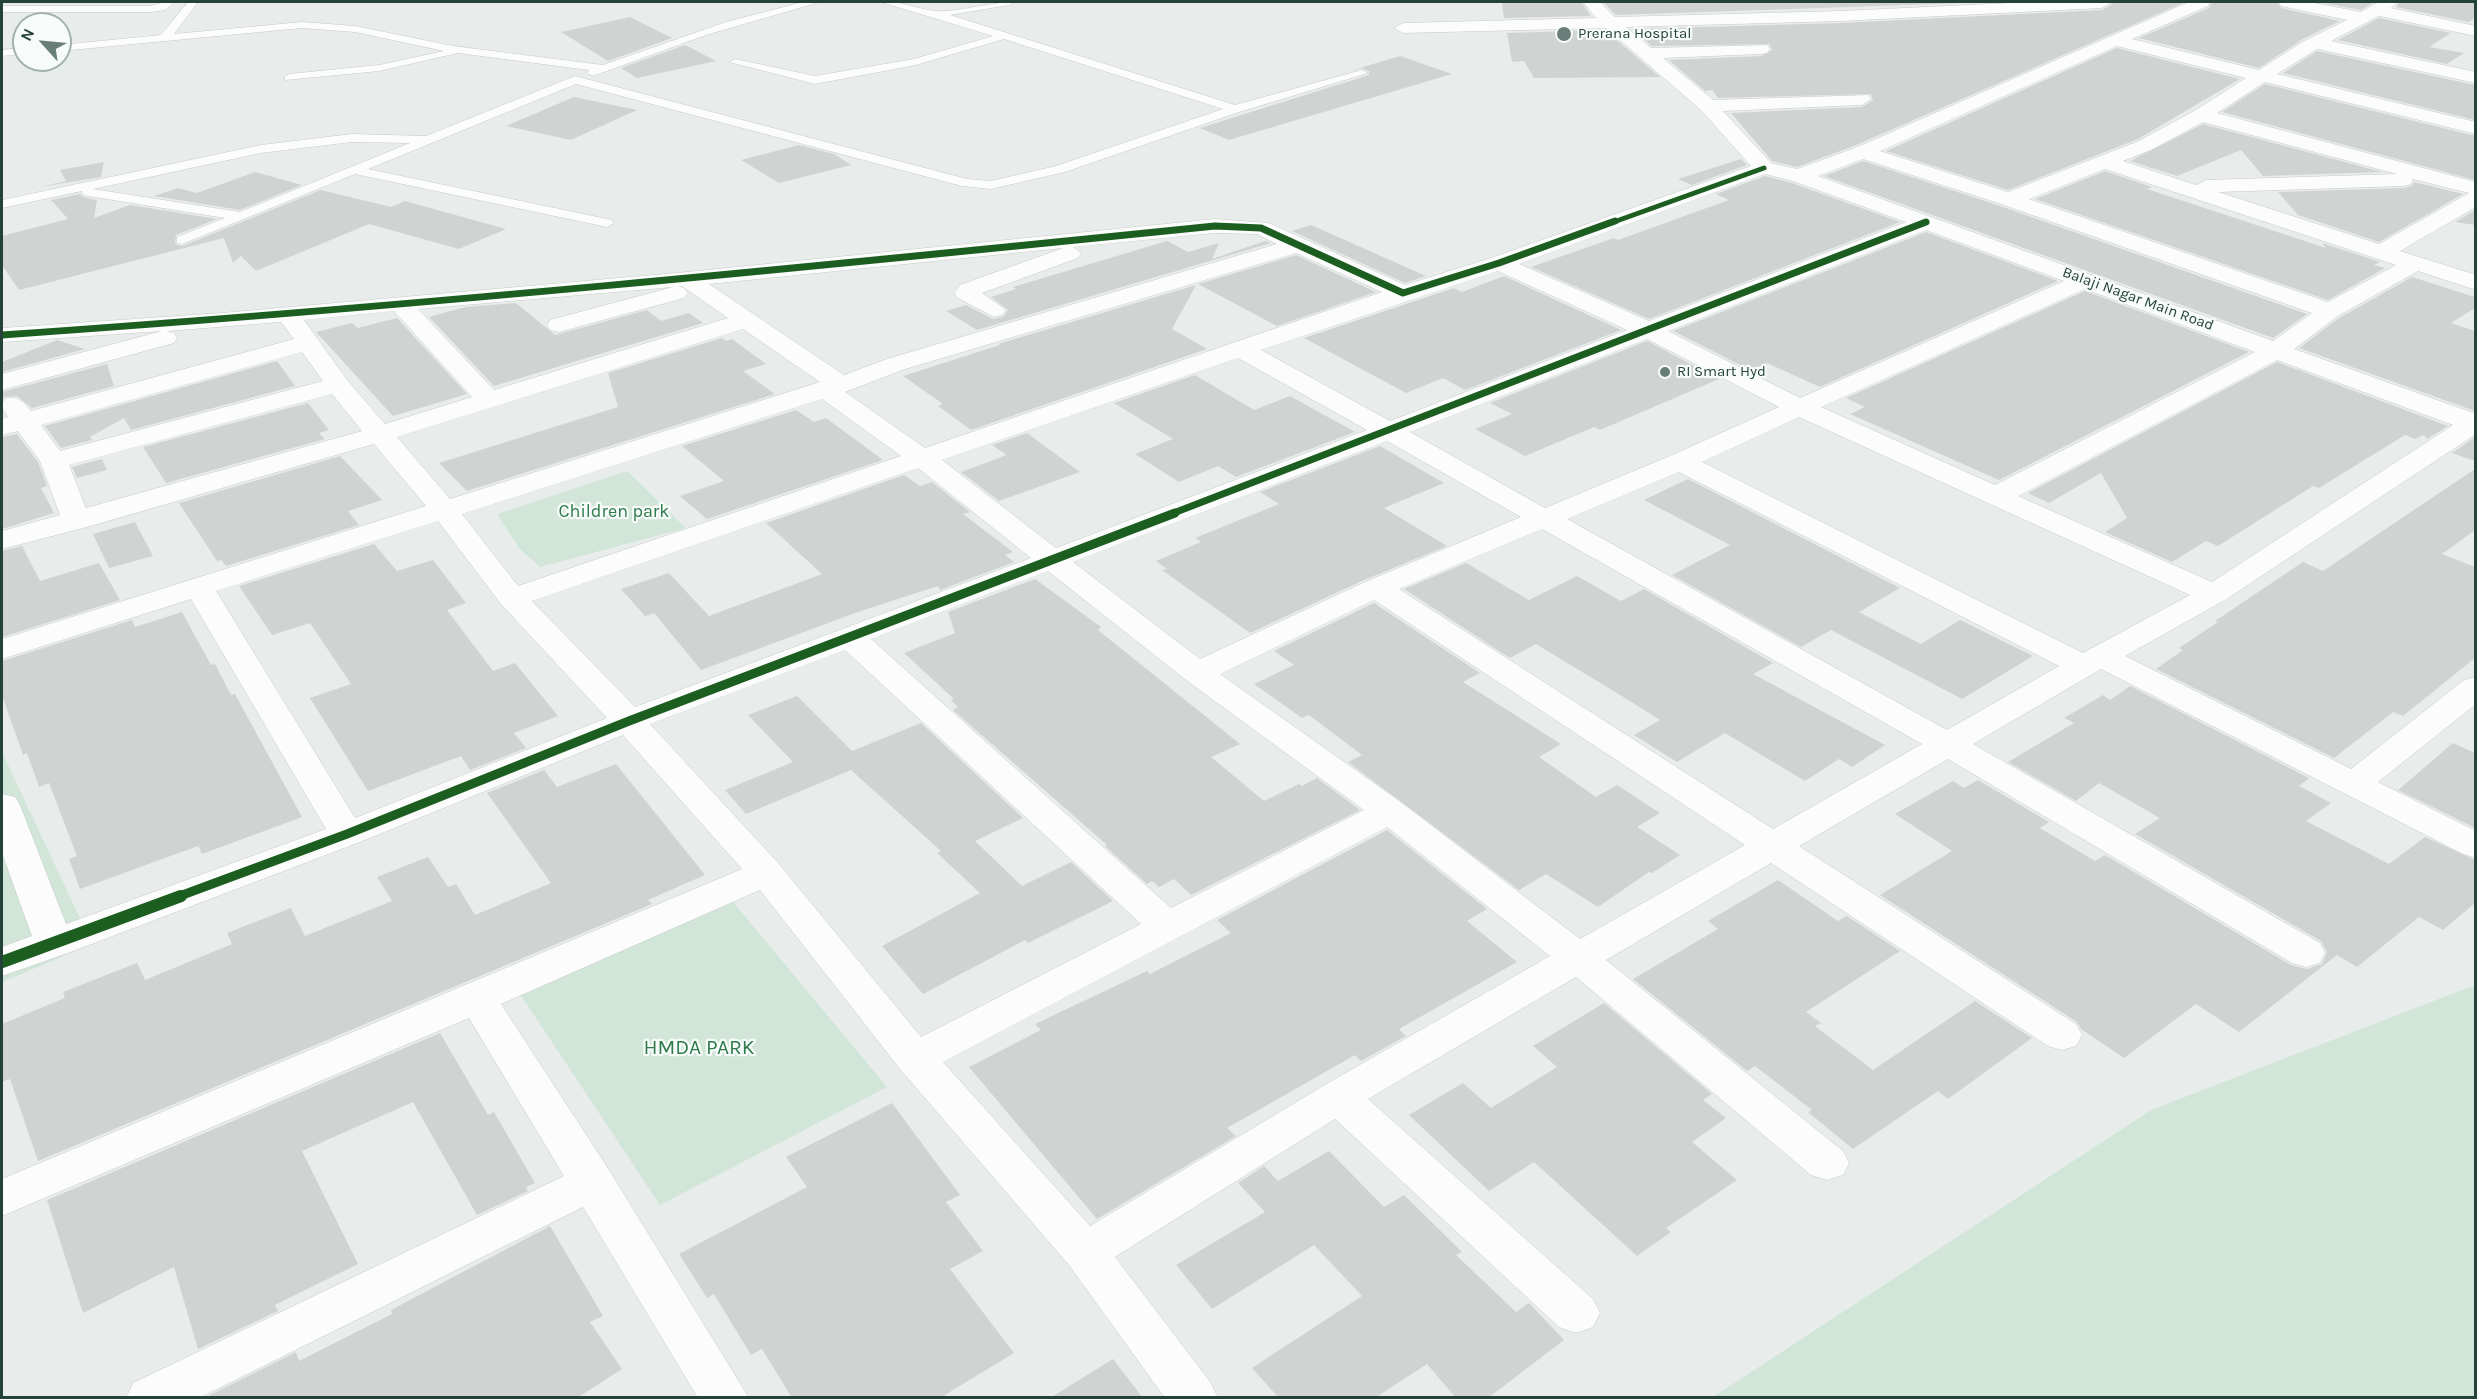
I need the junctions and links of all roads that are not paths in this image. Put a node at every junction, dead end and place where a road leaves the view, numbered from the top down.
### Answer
1 (170, 2) edge
2 (193, 2) edge
3 (815, 2) edge
4 (886, 2) edge
5 (1010, 2) edge
6 (1591, 2) edge
7 (2100, 2) edge
8 (2202, 2) edge
9 (2287, 2) edge
10 (2, 9) edge
11 (1457, 10) dead end
12 (2377, 10) edge
13 (935, 14) junction
14 (2169, 18) junction
15 (1609, 21) junction
16 (1469, 26) junction
17 (1403, 28) dead end
18 (2475, 31) edge
19 (1004, 36) junction
20 (164, 39) junction
21 (2113, 40) junction
22 (1480, 42) dead end
23 (2315, 43) junction
24 (72, 47) edge
25 (1761, 49) dead end
26 (463, 50) junction
27 (1647, 53) junction
28 (735, 62) dead end
29 (605, 69) junction
30 (1362, 73) dead end
31 (2263, 77) junction
32 (289, 78) dead end
33 (2475, 78) edge
34 (575, 80) junction
35 (1862, 99) dead end
36 (1708, 106) junction
37 (1235, 109) junction
38 (2201, 115) junction
39 (2475, 128) edge
40 (431, 139) junction
41 (1862, 152) junction
42 (2105, 162) junction
43 (1764, 168) junction
44 (355, 170) junction
45 (1799, 176) junction
46 (2441, 179) junction
47 (2181, 187) junction
48 (2475, 189) edge
49 (76, 190) junction
50 (2475, 198) edge
51 (2009, 199) junction
52 (2, 204) edge
53 (242, 216) junction
54 (1926, 222) junction
55 (607, 223) dead end
56 (1123, 235) junction
57 (182, 240) dead end
58 (1301, 244) junction
59 (2382, 252) junction
60 (1499, 263) junction
61 (2416, 263) junction
62 (2086, 280) junction
63 (693, 283) junction
64 (2475, 283) edge
65 (518, 292) junction
66 (1403, 293) junction
67 (400, 304) junction
68 (994, 310) dead end
69 (2330, 311) junction
70 (288, 314) junction
71 (238, 318) junction
72 (747, 320) junction
73 (559, 325) junction
74 (1648, 330) junction
75 (2, 335) edge
76 (308, 343) junction
77 (1241, 349) junction
78 (2277, 350) junction
79 (609, 364) junction
80 (2, 382) edge
81 (338, 385) junction
82 (832, 387) junction
83 (2, 389) edge
84 (490, 401) junction
85 (1798, 406) junction
86 (2475, 423) edge
87 (13, 424) edge
88 (1387, 432) junction
89 (380, 434) junction
90 (923, 459) junction
91 (54, 461) junction
92 (1680, 462) junction
93 (1996, 496) junction
94 (443, 508) junction
95 (1541, 519) junction
96 (77, 521) junction
97 (2, 540) edge
98 (1054, 559) junction
99 (198, 586) junction
100 (1376, 588) junction
101 (2214, 594) junction
102 (512, 598) junction
103 (850, 637) junction
104 (2, 649) edge
105 (2092, 661) junction
106 (1197, 673) junction
107 (2475, 687) edge
108 (629, 721) junction
109 (1947, 744) junction
110 (2353, 785) junction
111 (2, 805) edge
112 (1389, 811) junction
113 (347, 834) junction
114 (1771, 845) junction
115 (2475, 846) edge
116 (766, 873) junction
117 (1166, 925) junction
118 (54, 944) junction
119 (2306, 953) dead end
120 (1578, 958) junction
121 (2, 962) edge
122 (477, 998) junction
123 (2062, 1035) dead end
124 (915, 1058) junction
125 (1338, 1097) junction
126 (1827, 1163) dead end
127 (593, 1182) junction
128 (2, 1198) edge
129 (1085, 1252) junction
130 (1576, 1313) dead end
131 (150, 1398) edge
132 (724, 1398) edge
133 (1194, 1398) edge

1 - 10 lane
2 - 20 lane
3 - 29 lane
4 - 13 lane
5 - 13 lane
6 - 15 street
7 - 14 street
7 - 15 street
8 - 14 street
9 - 12 street
11 - 16 street
12 - 18 street
12 - 23 street
13 - 19 lane
14 - 21 street
15 - 16 street
15 - 27 street
16 - 17 street
16 - 22 street
19 - 28 lane
19 - 37 lane
20 - 24 lane
20 - 26 lane
21 - 31 street
21 - 41 street
23 - 31 street
23 - 33 street
25 - 27 street
26 - 29 lane
26 - 32 lane
27 - 36 street
29 - 34 lane
30 - 37 lane
31 - 38 street
31 - 39 street
34 - 37 lane
34 - 40 lane
35 - 36 street
36 - 43 street
38 - 42 street
38 - 46 street
40 - 44 lane
40 - 49 lane
41 - 45 street
41 - 51 street
42 - 47 street
42 - 51 street
43 - 45 street, Balaji Nagar Main Road
43 - 60 street
44 - 53 lane
44 - 55 lane
45 - 54 street, Balaji Nagar Main Road
46 - 47 street
46 - 48 street
47 - 59 street
49 - 52 lane
49 - 53 lane
50 - 59 street
51 - 69 street
53 - 57 lane
54 - 62 street, Balaji Nagar Main Road
54 - 74 street
56 - 58 street
56 - 63 street
56 - 68 street
58 - 66 street
58 - 82 street
59 - 61 street
60 - 66 street
60 - 74 street
61 - 64 street
61 - 69 street
62 - 78 street, Balaji Nagar Main Road
62 - 85 street
63 - 65 street
63 - 72 street
63 - 73 street
65 - 67 street
65 - 73 street
66 - 77 street
67 - 70 street
67 - 84 street
69 - 78 street
70 - 71 street
70 - 76 street
71 - 75 street
71 - 80 street
72 - 79 street
72 - 82 street
73 - 79 street
74 - 85 street
74 - 88 street
76 - 81 street
76 - 87 street
77 - 88 street
77 - 90 street
78 - 86 street, Balaji Nagar Main Road
78 - 93 street
79 - 84 street
81 - 89 street
81 - 91 street
82 - 90 street
82 - 94 street
83 - 87 street
84 - 89 street
85 - 92 street
85 - 93 street
86 - 101 street
87 - 91 street
88 - 95 street
88 - 98 street
89 - 94 street
89 - 96 street
90 - 98 street
90 - 102 street
91 - 96 street
92 - 95 street
92 - 105 street
93 - 101 street
94 - 99 street
94 - 102 street
95 - 100 street
95 - 109 street
96 - 97 street
98 - 103 street
98 - 106 street
99 - 104 street
99 - 113 street
100 - 106 street
100 - 114 street
101 - 105 street
102 - 108 street
103 - 108 street
103 - 117 street
105 - 109 street
105 - 110 street
106 - 112 street
107 - 110 street
108 - 113 street
108 - 116 street
109 - 114 street
109 - 119 street
110 - 115 street
111 - 118 street
112 - 117 street
112 - 120 street
113 - 118 street
114 - 120 street
114 - 123 street
116 - 122 street
116 - 124 street
117 - 124 street
118 - 121 street
120 - 125 street
120 - 126 street
122 - 127 street
122 - 128 street
124 - 129 street
125 - 129 street
125 - 130 street
127 - 131 street
127 - 132 street
129 - 133 street

